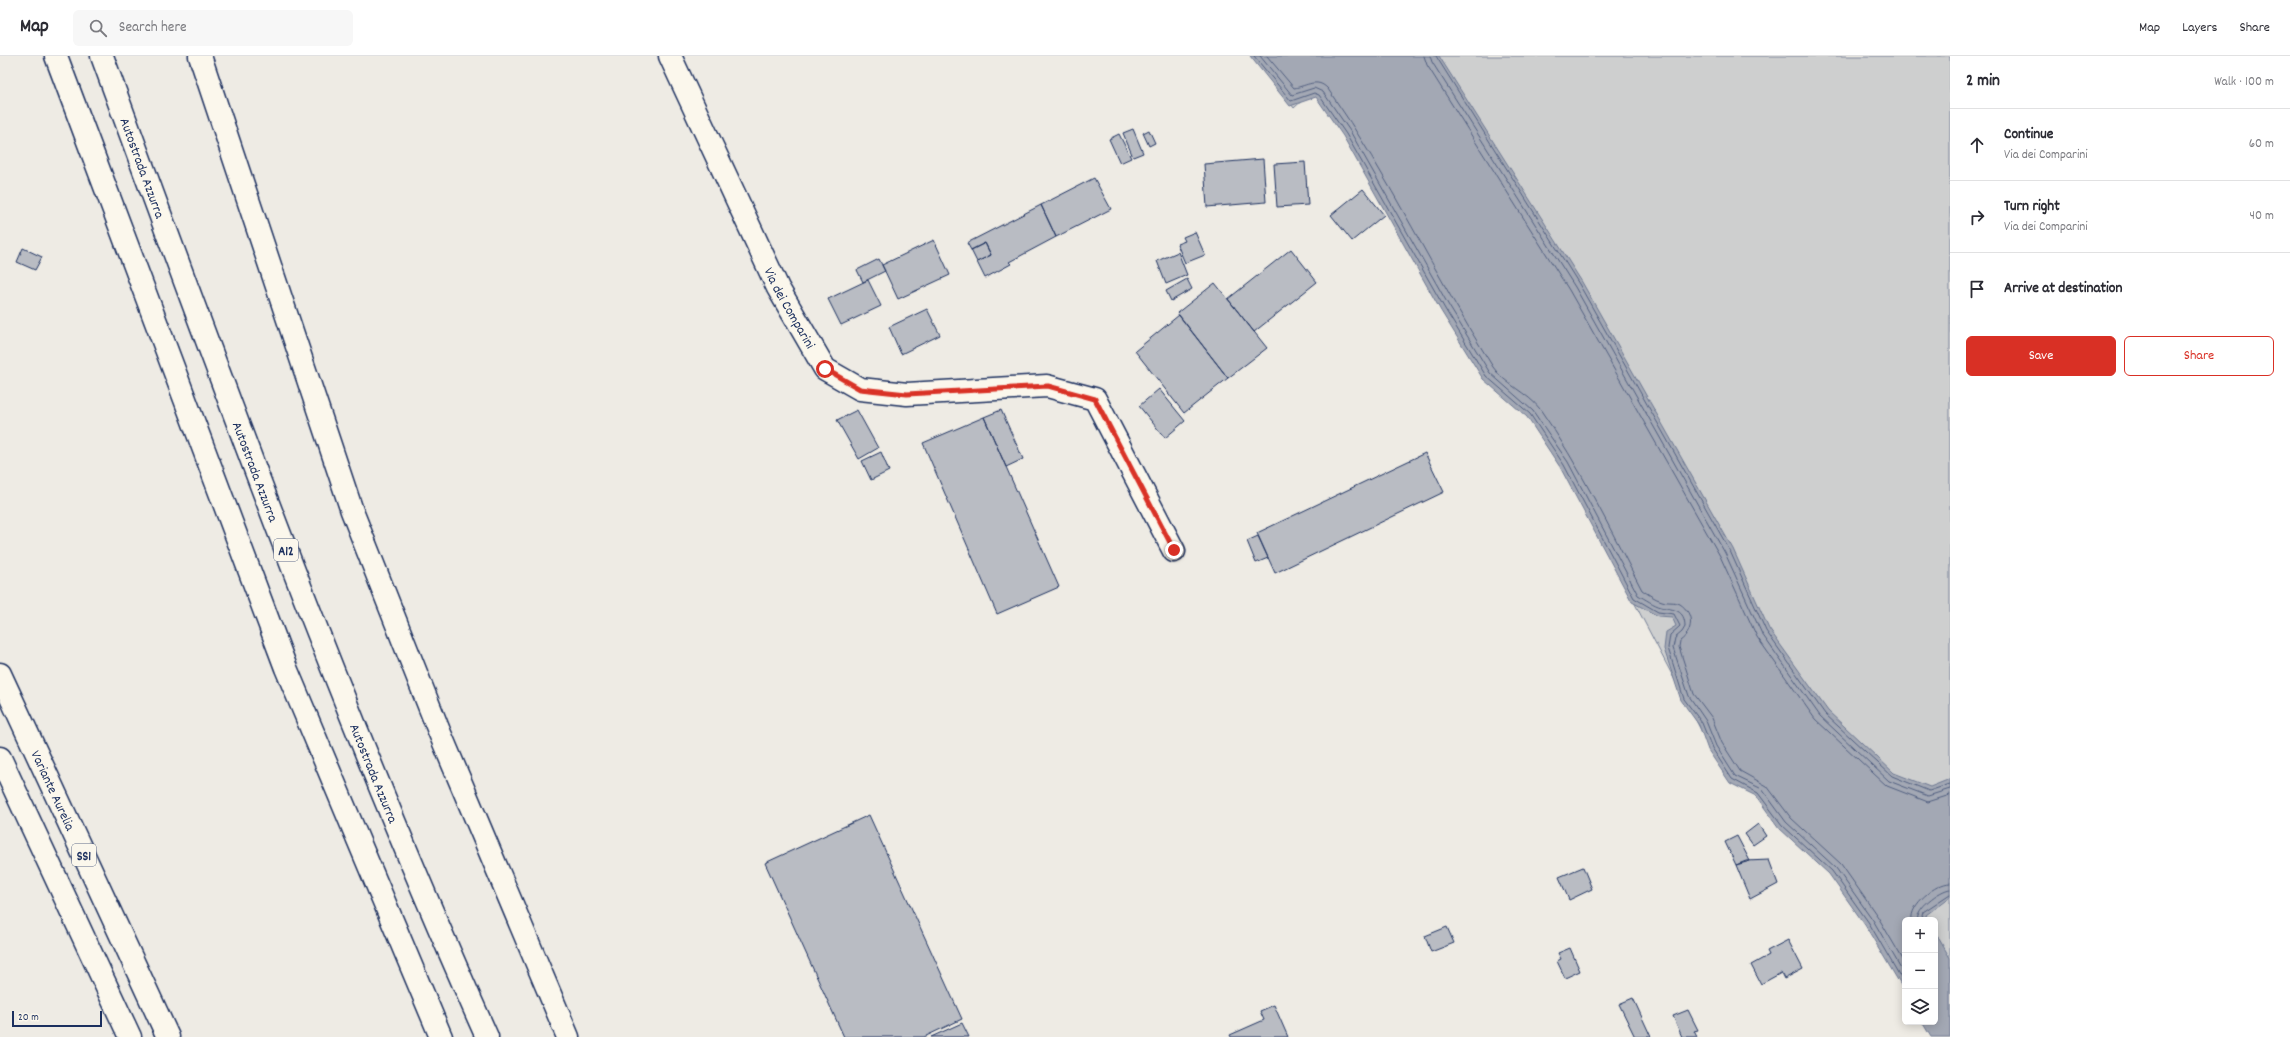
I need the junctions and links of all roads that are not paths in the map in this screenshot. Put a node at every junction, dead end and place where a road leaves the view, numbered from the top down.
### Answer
1 (56, 56) edge
2 (102, 56) edge
3 (200, 56) edge
4 (670, 56) edge
5 (1174, 550) dead end
6 (0, 674) edge
7 (0, 758) edge
8 (130, 1037) edge
9 (168, 1037) edge
10 (441, 1037) edge
11 (487, 1037) edge
12 (568, 1037) edge

1 - 10 main road
2 - 11 main road, Autostrada Azzurra / A12
3 - 12 main road
4 - 5 main road, Via dei Comparini
6 - 9 main road, Variante Aurelia / SS1
7 - 8 main road, SS1

